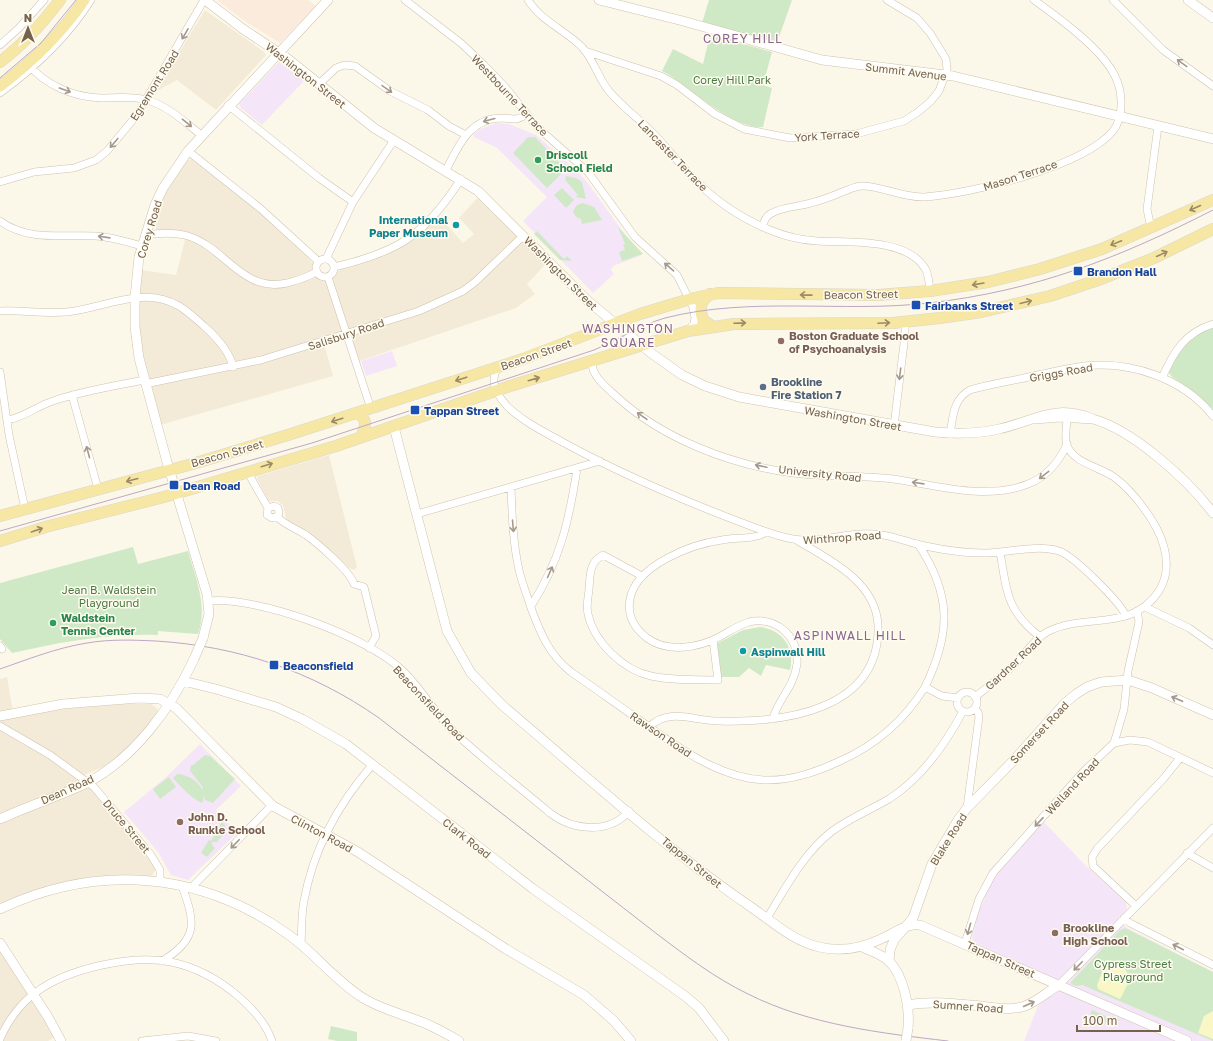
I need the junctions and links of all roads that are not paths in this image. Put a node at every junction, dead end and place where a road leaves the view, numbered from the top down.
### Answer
1 (44, 0) edge
2 (60, 0) edge
3 (84, 0) edge
4 (91, 0) edge
5 (204, 0) edge
6 (328, 0) edge
7 (405, 0) edge
8 (528, 0) edge
9 (599, 0) edge
10 (887, 0) edge
11 (1034, 0) edge
12 (1113, 0) edge
13 (1188, 0) edge
14 (80, 12) junction
15 (1212, 16) edge
16 (0, 45) edge
17 (585, 51) junction
18 (278, 52) junction
19 (0, 62) edge
20 (30, 66) junction
21 (946, 75) junction
22 (319, 84) junction
23 (0, 86) edge
24 (1213, 86) edge
25 (0, 93) edge
26 (146, 100) junction
27 (228, 105) junction
28 (526, 114) junction
29 (1120, 116) junction
30 (1158, 126) junction
31 (201, 135) junction
32 (466, 135) junction
33 (1213, 139) edge
34 (394, 140) junction
35 (188, 151) junction
36 (446, 170) junction
37 (461, 179) junction
38 (0, 182) edge
39 (1213, 200) edge
40 (353, 202) junction
41 (0, 222) edge
42 (762, 227) junction
43 (1151, 228) junction
44 (1213, 229) edge
45 (145, 235) junction
46 (523, 236) junction
47 (142, 246) junction
48 (326, 259) junction
49 (318, 262) junction
50 (334, 267) junction
51 (316, 272) junction
52 (328, 277) junction
53 (930, 291) junction
54 (710, 294) junction
55 (135, 297) junction
56 (690, 299) junction
57 (0, 311) edge
58 (905, 322) junction
59 (615, 324) junction
60 (1213, 324) edge
61 (712, 326) junction
62 (688, 331) junction
63 (346, 334) junction
64 (641, 345) junction
65 (592, 361) junction
66 (233, 367) junction
67 (498, 367) junction
68 (0, 372) edge
69 (1162, 378) junction
70 (145, 382) junction
71 (497, 390) junction
72 (72, 395) junction
73 (370, 409) junction
74 (357, 413) junction
75 (1213, 416) edge
76 (1067, 418) junction
77 (1036, 419) junction
78 (1093, 419) junction
79 (7, 420) junction
80 (894, 426) junction
81 (394, 427) junction
82 (950, 434) junction
83 (361, 438) junction
84 (1067, 444) junction
85 (600, 461) junction
86 (577, 469) junction
87 (170, 470) junction
88 (247, 471) junction
89 (511, 488) junction
90 (98, 489) junction
91 (176, 492) junction
92 (1211, 508) edge
93 (25, 509) junction
94 (417, 514) junction
95 (0, 516) edge
96 (766, 532) junction
97 (796, 540) junction
98 (0, 541) edge
99 (918, 544) junction
100 (1000, 552) junction
101 (642, 576) junction
102 (208, 601) junction
103 (531, 606) junction
104 (1145, 607) junction
105 (1137, 612) junction
106 (1126, 616) junction
107 (1040, 637) junction
108 (713, 640) junction
109 (1213, 645) edge
110 (369, 648) junction
111 (1128, 680) junction
112 (183, 681) junction
113 (925, 687) junction
114 (975, 697) junction
115 (958, 698) junction
116 (170, 704) junction
117 (974, 709) junction
118 (963, 711) junction
119 (1213, 715) edge
120 (0, 716) edge
121 (772, 719) junction
122 (0, 726) edge
123 (649, 727) junction
124 (1114, 743) junction
125 (1180, 758) junction
126 (373, 764) junction
127 (1213, 773) edge
128 (87, 782) junction
129 (272, 806) junction
130 (968, 808) junction
131 (629, 811) junction
132 (0, 819) edge
133 (1213, 828) edge
134 (326, 834) junction
135 (1187, 853) junction
136 (1213, 868) edge
137 (160, 882) junction
138 (182, 886) junction
139 (192, 888) junction
140 (1136, 906) junction
141 (0, 909) edge
142 (767, 918) junction
143 (1124, 918) junction
144 (904, 928) junction
145 (0, 943) edge
146 (965, 943) junction
147 (301, 944) junction
148 (862, 947) junction
149 (162, 961) junction
150 (889, 962) junction
151 (1213, 965) edge
152 (1059, 985) junction
153 (34, 993) junction
154 (908, 1005) junction
155 (0, 1038) edge
156 (61, 1041) edge
157 (142, 1041) edge
158 (216, 1041) edge
159 (272, 1041) edge
160 (459, 1041) edge
161 (631, 1041) edge
162 (724, 1041) edge
163 (906, 1041) edge
164 (1187, 1041) edge

1 - 16 street
2 - 19 main road
3 - 14 main road
4 - 14 street
5 - 18 street, Washington Street
5 -> 26 street, Egremont Road
6 - 18 street, Corey Road
7 - 28 street, Westbourne Terrace
8 - 17 street, Lancaster Terrace
9 - 21 street, Summit Avenue
10 - 21 street
11 - 29 street, Mason Terrace
24 -> 12 street
13 - 15 street
14 - 20 main road
17 - 21 street, York Terrace
17 - 42 street, Lancaster Terrace
18 - 22 street, Washington Street
18 - 27 street, Corey Road
20 - 23 main road
20 - 25 street
20 -> 26 street
21 - 29 street, Summit Avenue
22 -> 32 street
22 - 34 street, Washington Street
26 -> 31 street
26 -> 38 street, Egremont Road
27 - 31 street, Corey Road
27 - 40 street
28 -> 32 street
56 -> 28 street, Westbourne Terrace
29 - 30 street, Summit Avenue
29 - 42 street, Mason Terrace
30 - 33 street, Summit Avenue
30 - 43 street
31 - 35 street, Corey Road
32 - 36 street
34 - 36 street, Washington Street
34 - 40 street
35 - 45 street, Corey Road
35 - 49 street
36 - 37 street, Washington Street
37 - 46 street, Washington Street
37 - 50 street
39 -> 43 main road, Beacon Street
40 - 48 street
47 -> 41 street
42 - 53 street, Lancaster Terrace
43 -> 53 main road, Beacon Street
58 -> 44 main road, Beacon Street
45 - 47 street, Corey Road
45 - 51 street
46 - 59 street, Washington Street
46 - 63 street, Salisbury Road
47 - 55 street, Corey Road
48 - 49 street
48 - 50 street
49 - 51 street
50 - 52 street
51 - 52 street
52 - 63 street
53 -> 54 main road, Beacon Street
54 - 56 main road, Beacon Street
54 - 61 main road
55 - 57 street
55 - 66 street
55 - 70 street, Corey Road
56 - 59 main road, Beacon Street
56 - 62 street, Westbourne Terrace
61 -> 58 main road, Beacon Street
58 -> 80 street
59 - 64 street, Washington Street
59 - 67 main road, Beacon Street
60 - 69 street
61 - 62 main road, Beacon Street
62 - 64 main road, Beacon Street
63 - 66 street, Salisbury Road
63 - 73 street
64 - 65 main road, Beacon Street
64 - 80 street, Washington Street
71 -> 65 main road, Beacon Street
84 -> 65 street, University Road
66 - 70 street, Salisbury Road
67 - 71 street
67 -> 73 main road, Beacon Street
68 - 79 street
69 - 75 street, Griggs Road
69 - 82 street, Griggs Road
70 - 72 street, Salisbury Road
70 - 87 street, Corey Road
71 - 81 main road, Beacon Street
71 - 85 street, Winthrop Road
72 - 79 street, Salisbury Road
90 -> 72 street
73 - 74 main road, Beacon Street
74 - 83 main road
74 -> 87 main road, Beacon Street
76 - 77 street, Washington Street
76 - 78 street, Washington Street
76 - 84 street
77 - 78 street, Washington Street
77 - 82 street, Washington Street
78 - 92 street, Washington Street
79 - 93 street
80 - 82 street, Washington Street
81 - 83 main road, Beacon Street
81 - 94 street, Tappan Street
88 -> 83 main road, Beacon Street
84 - 104 street, Gardner Road
85 - 86 street
85 - 96 street, Winthrop Road
86 - 89 street
103 -> 86 street
87 -> 90 main road, Beacon Street
87 - 91 street, Corey Road
88 - 91 main road, Beacon Street
88 - 110 street
89 - 94 street
89 -> 103 street, Rawson Road
90 - 93 main road, Beacon Street
98 -> 91 main road, Beacon Street
91 - 102 street, Dean Road
93 - 95 main road, Beacon Street
94 - 131 street, Tappan Street
96 - 97 street, Winthrop Road
96 - 101 street
97 - 99 street, Winthrop Road
97 - 121 street
99 - 100 street, Winthrop Road
99 - 113 street, Rawson Road
100 - 106 street, Winthrop Road
100 - 107 street
101 - 108 street
101 - 108 street
102 - 110 street, Beaconsfield Road
102 - 112 street, Dean Road, bridge
103 - 123 street, Rawson Road
104 - 105 street, Gardner Road
104 - 109 street
105 - 106 street, Gardner Road
105 - 111 street
106 - 107 street, Gardner Road
107 - 114 street, Gardner Road
108 - 121 street
110 - 131 street, Beaconsfield Road
119 -> 111 street, Somerset Road
111 - 124 street
111 - 130 street, Somerset Road
112 - 116 street, Dean Road
112 - 126 street, Clark Road
113 - 115 street
113 - 123 street, Rawson Road
114 - 115 street
114 - 117 street
115 - 118 street
116 - 120 street, Clinton Road
116 - 128 street, Dean Road
116 - 129 street, Clinton Road
117 - 118 street
117 - 130 street, Blake Road
118 - 142 street
121 - 123 street
122 - 128 street, Druce Street
124 - 125 street
124 -> 146 street, Welland Road
125 - 127 street
125 - 140 street
126 - 134 street
126 - 162 street, Clark Road
128 - 132 street, Dean Road
128 - 137 street, Druce Street
129 - 134 street, Clinton Road
129 -> 139 street
130 - 144 street, Blake Road
131 - 142 street, Tappan Street
133 - 135 street
134 - 147 street
134 - 161 street, Clinton Road
135 - 136 street
135 - 140 street
137 - 138 street
137 - 141 street
138 - 139 street
138 - 149 street
139 - 147 street
140 - 143 street
142 - 148 street, Tappan Street
151 -> 143 street
143 -> 152 street
144 - 146 street, Tappan Street
144 - 148 street, Tappan Street
144 - 150 street, Blake Road
145 - 153 street
146 - 152 street, Tappan Street
147 - 160 street
148 - 150 street
149 - 153 street
149 - 159 street
150 - 154 street
154 -> 152 street, Sumner Road
152 - 164 street, Tappan Street
153 - 155 street
153 - 156 street
154 - 163 street, bridge
157 - 158 street

